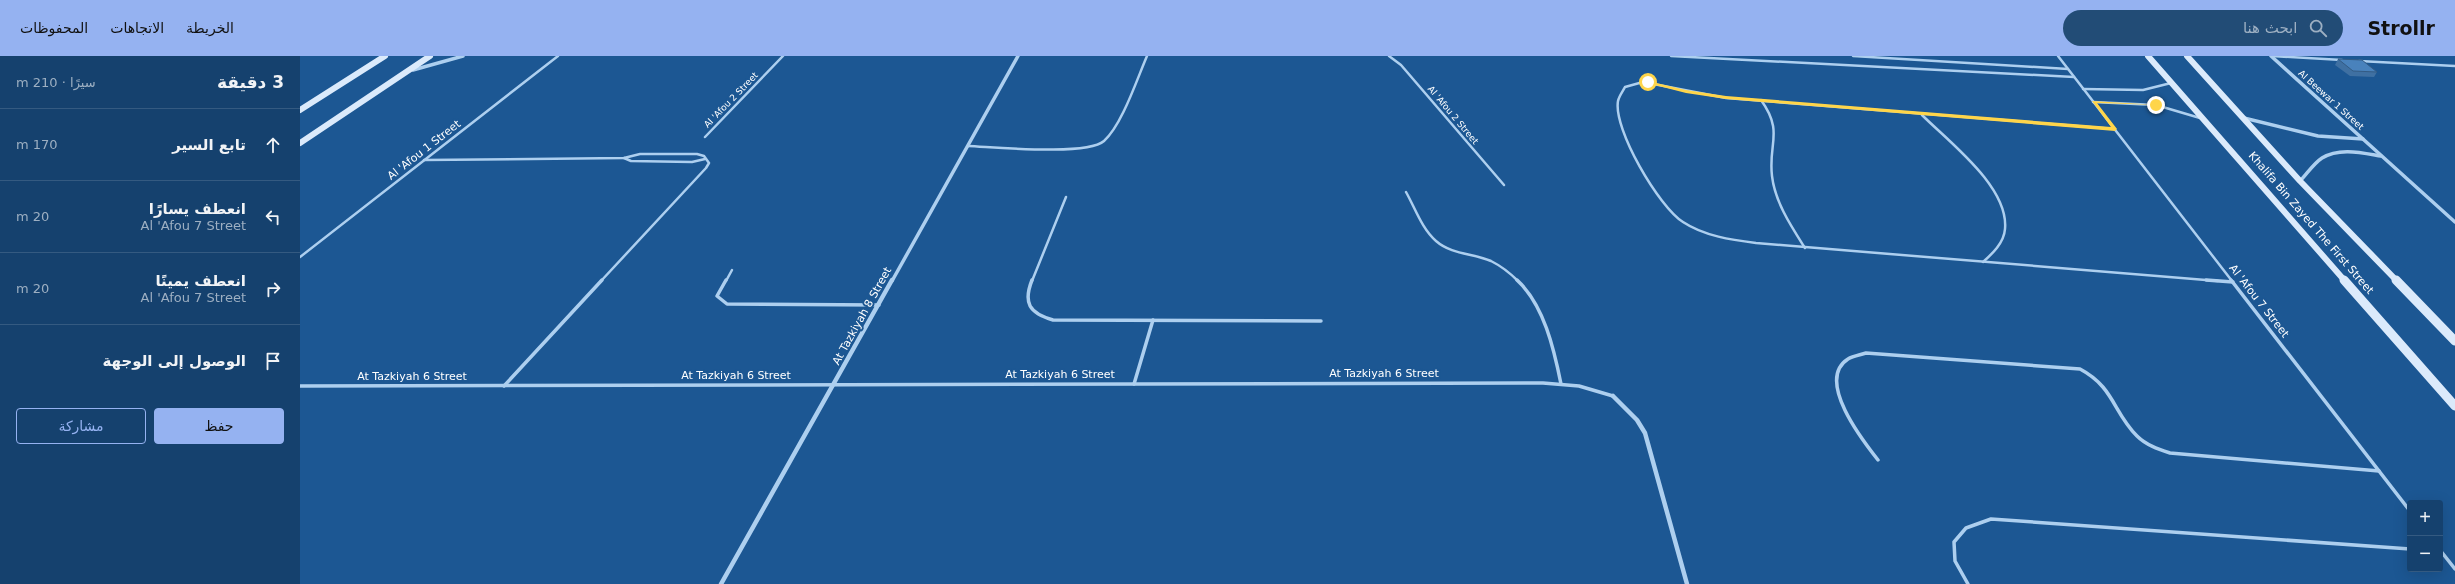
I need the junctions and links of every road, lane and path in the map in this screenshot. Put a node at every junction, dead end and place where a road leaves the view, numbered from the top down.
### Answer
1 (385, 56) edge
2 (430, 56) edge
3 (464, 56) edge
4 (558, 56) edge
5 (784, 56) edge
6 (1018, 56) edge
7 (1147, 56) edge
8 (1389, 56) edge
9 (1671, 56) edge
10 (1854, 56) edge
11 (2058, 56) edge
12 (2148, 56) edge
13 (2187, 56) edge
14 (2272, 56) edge
15 (2347, 60) edge
16 (2355, 61) edge
17 (2455, 66) edge
18 (2068, 69) junction
19 (407, 72) junction
20 (2074, 77) junction
21 (2172, 82) junction
22 (2083, 89) junction
23 (1761, 100) junction
24 (2094, 102) junction
25 (300, 110) edge
26 (1921, 114) junction
27 (2242, 117) junction
28 (2207, 120) junction
29 (2115, 129) junction
30 (705, 137) dead end
31 (2363, 139) junction
32 (300, 143) edge
33 (968, 146) junction
34 (2382, 156) junction
35 (624, 158) junction
36 (705, 159) junction
37 (424, 160) junction
38 (2300, 181) junction
39 (1504, 185) dead end
40 (1406, 192) dead end
41 (1066, 197) dead end
42 (2455, 222) edge
43 (1805, 248) junction
44 (300, 257) edge
45 (1983, 262) junction
46 (732, 270) dead end
47 (2233, 282) junction
48 (878, 305) junction
49 (1153, 320) junction
50 (1321, 321) dead end
51 (2455, 341) edge
52 (1134, 384) junction
53 (1561, 384) junction
54 (833, 385) junction
55 (300, 386) edge
56 (504, 386) junction
57 (1613, 396) joint
58 (2455, 406) edge
59 (1878, 460) dead end
60 (2379, 471) junction
61 (2407, 507) edge
62 (2407, 549) edge
63 (2443, 555) edge
64 (2455, 569) edge
65 (721, 584) edge
66 (1687, 584) edge
67 (1968, 584) edge

1 - 25 main road
2 - 19 main road
3 - 19 street
4 - 37 lane, Al 'Afou 1 Street
5 - 30 lane, Al 'Afou 2 Street
6 - 33 street, At Tazkiyah 8 Street
7 - 33 lane
8 - 39 lane, Al 'Afou 2 Street
9 - 20 lane
10 - 18 lane
11 - 18 lane, Al 'Afou 7 Street
12 - 21 main road, Khalifa Bin Zayed The First Street
13 - 27 main road, Khalifa Bin Zayed The First Street
14 - 15 lane
14 - 31 street, Al Beewar 1 Street
16 - 17 lane
18 - 20 lane, Al 'Afou 7 Street
19 - 32 main road
20 - 22 lane, Al 'Afou 7 Street
21 - 22 lane
21 - 28 main road, Khalifa Bin Zayed The First Street
22 - 24 lane, Al 'Afou 7 Street
23 - 26 lane
23 - 43 lane
23 - 43 lane
24 - 28 lane
24 - 29 lane, Al 'Afou 7 Street
26 - 29 lane
26 - 45 lane
27 - 31 street, Al Beewar 1 Street
27 - 38 main road, Khalifa Bin Zayed The First Street
28 - 58 main road, Khalifa Bin Zayed The First Street
29 - 47 lane, Al 'Afou 7 Street
31 - 34 street, Al Beewar 1 Street
33 - 48 street, At Tazkiyah 8 Street
34 - 38 street
34 - 42 street, Al Beewar 1 Street
35 - 36 lane
35 - 36 lane
35 - 37 lane
36 - 56 lane
37 - 44 lane, Al 'Afou 1 Street
38 - 51 main road, Khalifa Bin Zayed The First Street
40 - 53 lane
41 - 49 lane
43 - 45 lane
45 - 47 lane
46 - 48 lane
47 - 60 lane, Al 'Afou 7 Street
48 - 54 street, At Tazkiyah 8 Street
49 - 50 lane
49 - 52 lane
52 - 53 lane, At Tazkiyah 6 Street
52 - 54 lane, At Tazkiyah 6 Street
53 - 57 lane, At Tazkiyah 6 Street
54 - 56 lane, At Tazkiyah 6 Street
54 - 65 street, At Tazkiyah 8 Street
55 - 56 lane, At Tazkiyah 6 Street
57 - 66 street, At Tazkiyah 6 Street
59 - 60 lane
60 - 61 lane, Al 'Afou 7 Street
62 - 67 lane
63 - 64 lane

